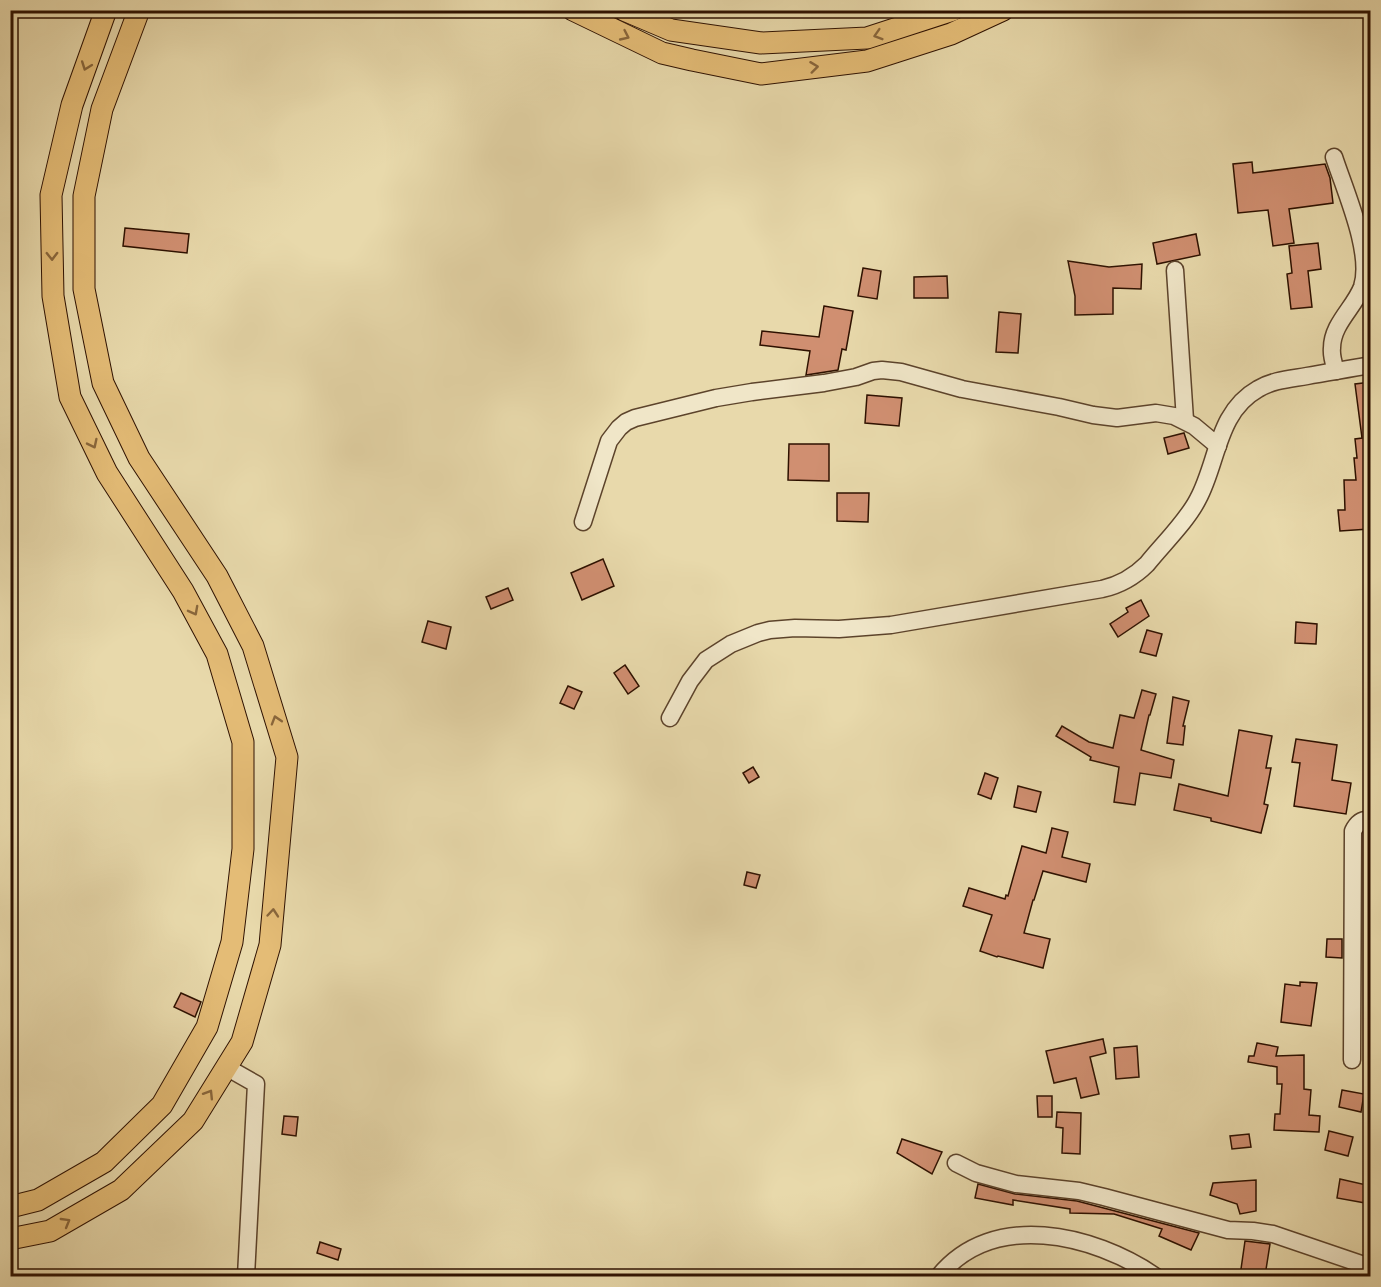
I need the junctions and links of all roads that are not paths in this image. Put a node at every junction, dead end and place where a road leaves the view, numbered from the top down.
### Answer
1 (106, 10) edge
2 (139, 10) edge
3 (573, 10) edge
4 (624, 10) edge
5 (953, 10) edge
6 (1003, 10) edge
7 (697, 34) junction
8 (692, 60) junction
9 (1334, 157) dead end
10 (1367, 249) edge
11 (1175, 270) dead end
12 (1371, 365) edge
13 (1336, 371) junction
14 (1185, 420) junction
15 (1218, 446) junction
16 (583, 522) dead end
17 (670, 718) dead end
18 (1371, 820) edge
19 (1352, 1060) dead end
20 (226, 1067) junction
21 (956, 1163) dead end
22 (10, 1207) edge
23 (10, 1239) edge
24 (1371, 1267) edge
25 (246, 1276) edge
26 (939, 1276) edge
27 (1155, 1276) edge

1 -> 22 main road
20 -> 2 main road
3 -> 8 main road
4 - 7 main road
5 -> 7 main road
8 -> 6 main road
7 - 8 main road
9 - 10 street
10 - 13 street
11 - 14 street
12 - 13 street
13 - 15 street
14 - 15 street
14 - 16 street
15 - 17 street
18 - 19 street
23 -> 20 main road
20 - 25 street
21 - 24 street
26 - 27 street

